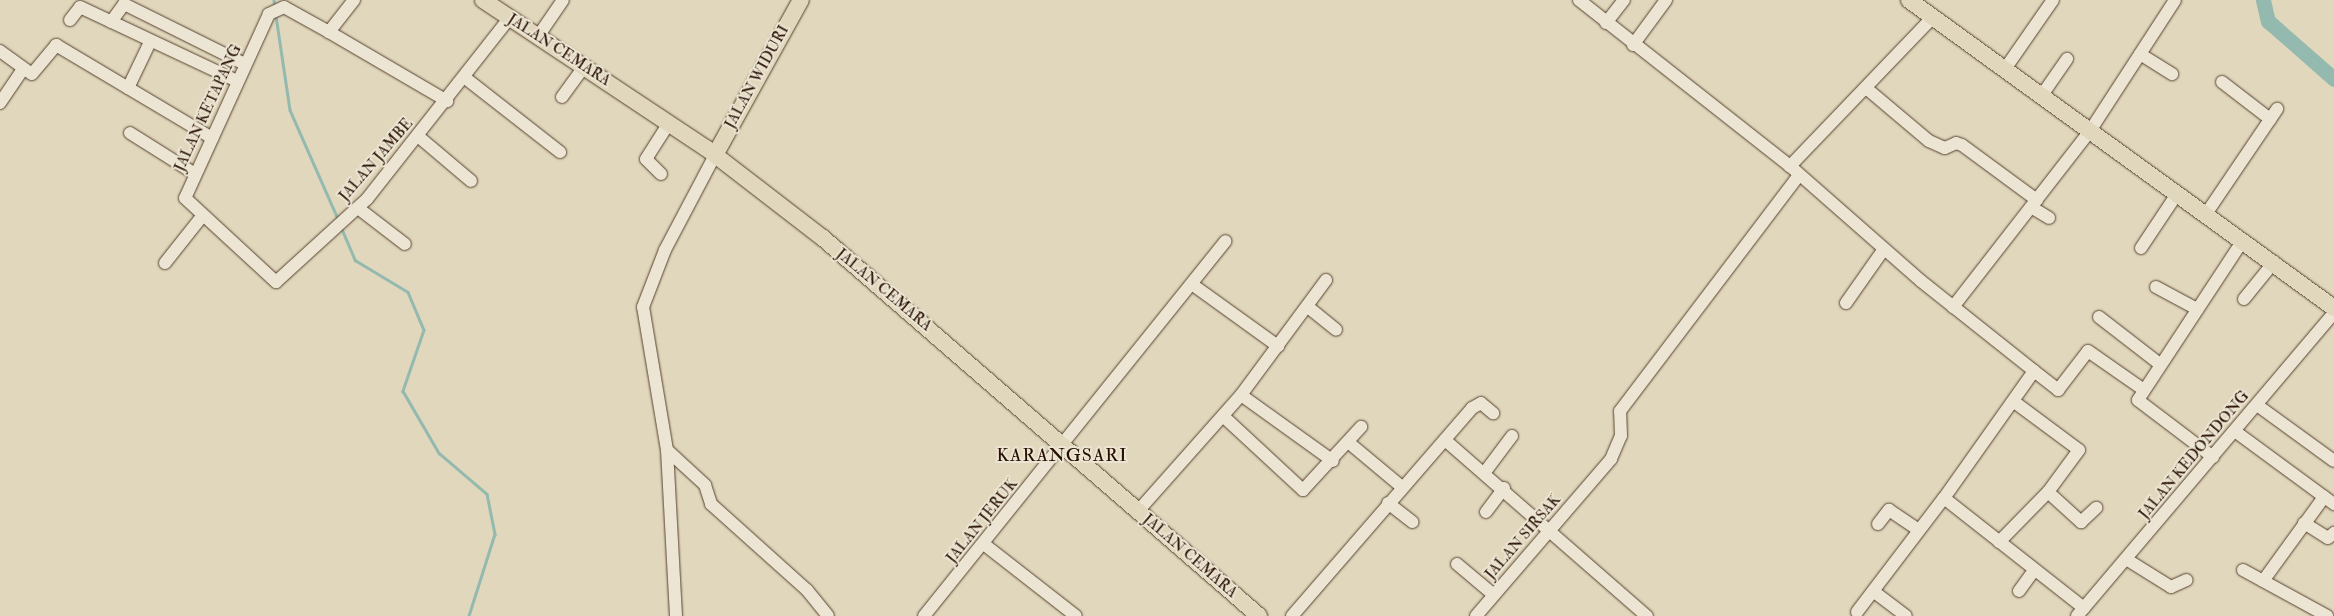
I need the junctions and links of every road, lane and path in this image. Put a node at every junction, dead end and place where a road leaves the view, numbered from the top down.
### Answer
1 (354, 0) edge
2 (483, 0) edge
3 (563, 0) edge
4 (801, 0) edge
5 (1579, 0) edge
6 (1624, 0) edge
7 (1666, 0) edge
8 (1909, 0) edge
9 (2053, 0) edge
10 (2175, 0) edge
11 (281, 6) edge
12 (510, 17) junction
13 (1932, 17) junction
14 (70, 20) dead end
15 (111, 22) junction
16 (1606, 23) junction
17 (329, 32) junction
18 (539, 35) junction
19 (150, 42) junction
20 (1633, 45) junction
21 (0, 51) edge
22 (2140, 54) junction
23 (2066, 59) dead end
24 (245, 64) junction
25 (585, 66) junction
26 (23, 69) junction
27 (2005, 69) junction
28 (2172, 74) dead end
29 (464, 77) junction
30 (237, 81) junction
31 (2222, 82) dead end
32 (128, 88) junction
33 (1866, 88) junction
34 (2042, 95) junction
35 (562, 97) dead end
36 (447, 101) junction
37 (0, 104) edge
38 (669, 123) junction
39 (2090, 131) junction
40 (130, 133) dead end
41 (419, 137) junction
42 (212, 138) junction
43 (560, 152) dead end
44 (715, 155) junction
45 (1795, 171) junction
46 (195, 174) junction
47 (661, 174) dead end
48 (471, 181) dead end
49 (2177, 194) junction
50 (2034, 203) junction
51 (358, 208) junction
52 (2206, 214) junction
53 (203, 215) junction
54 (2049, 218) dead end
55 (1225, 240) dead end
56 (2243, 240) junction
57 (406, 244) dead end
58 (2141, 248) dead end
59 (1884, 249) junction
60 (2274, 262) junction
61 (166, 263) dead end
62 (1326, 280) dead end
63 (1192, 286) junction
64 (2156, 287) dead end
65 (2244, 299) dead end
66 (1846, 303) dead end
67 (1308, 307) junction
68 (1953, 307) junction
69 (2334, 308) edge
70 (2197, 309) junction
71 (2334, 313) edge
72 (2100, 317) dead end
73 (1336, 330) dead end
74 (1278, 346) junction
75 (2161, 366) junction
76 (2034, 371) junction
77 (2144, 390) junction
78 (1241, 395) junction
79 (2012, 401) junction
80 (2257, 405) junction
81 (1494, 413) dead end
82 (1223, 416) junction
83 (1361, 426) dead end
84 (2236, 432) junction
85 (1512, 436) dead end
86 (1445, 440) junction
87 (1348, 442) junction
88 (1064, 444) junction
89 (667, 450) junction
90 (2214, 457) junction
91 (1333, 461) junction
92 (2334, 461) edge
93 (1485, 472) junction
94 (1402, 487) junction
95 (1504, 488) junction
96 (2048, 492) junction
97 (1944, 498) junction
98 (2329, 500) edge
99 (1388, 503) junction
100 (2096, 508) dead end
101 (1139, 510) junction
102 (1486, 512) dead end
103 (1412, 522) dead end
104 (2304, 523) junction
105 (1878, 524) dead end
106 (1551, 529) junction
107 (1917, 529) junction
108 (2334, 533) edge
109 (2000, 542) junction
110 (985, 545) junction
111 (2126, 559) junction
112 (1457, 564) dead end
113 (2034, 570) junction
114 (2243, 570) dead end
115 (2187, 580) dead end
116 (2263, 581) junction
117 (1873, 590) junction
118 (2019, 591) dead end
119 (1494, 595) junction
120 (1857, 612) dead end
121 (2080, 612) edge
122 (2334, 612) edge
123 (676, 616) edge
124 (828, 616) edge
125 (924, 616) edge
126 (1076, 616) edge
127 (1259, 616) edge
128 (1292, 616) edge
129 (1476, 616) edge
130 (1647, 616) edge
131 (1906, 616) edge
132 (2327, 616) edge
133 (2331, 616) edge

1 - 17 street
2 - 12 main road, JALAN CEMARA
3 - 18 street
4 - 44 main road, JALAN WIDURI
5 - 16 street
6 - 16 street
7 - 20 street
8 - 13 main road
9 - 27 street
10 - 22 street
11 - 17 street, JALAN KETAPANG
11 - 24 street, JALAN KETAPANG
12 - 18 main road, JALAN CEMARA
12 - 29 street, JALAN JAMBE
13 - 27 main road
13 - 33 street, JALAN SIRSAK
14 - 15 street
15 - 19 street
15 - 24 street
16 - 20 street
17 - 36 street, JALAN KETAPANG
18 - 25 main road, JALAN CEMARA
19 - 30 street
19 - 32 street
20 - 45 street
21 - 26 street
22 - 28 street
22 - 39 street
23 - 34 street
24 - 30 street, JALAN KETAPANG
25 - 35 street
25 - 38 main road, JALAN CEMARA
26 - 32 street
26 - 37 street
27 - 34 main road
29 - 36 street, JALAN JAMBE
29 - 43 street
30 - 42 street, JALAN KETAPANG
31 - 52 street
32 - 42 street
33 - 45 street, JALAN SIRSAK
33 - 50 street
34 - 39 main road
36 - 41 street, JALAN JAMBE
38 - 44 main road, JALAN CEMARA
38 - 47 street
39 - 49 main road
39 - 50 street
40 - 46 street
41 - 48 street
41 - 51 street, JALAN JAMBE
42 - 46 street, JALAN KETAPANG
44 - 88 main road, JALAN CEMARA
44 - 89 street
45 - 59 street
45 - 106 street, JALAN SIRSAK
46 - 53 street, JALAN KETAPANG
49 - 52 main road
49 - 58 street
50 - 54 street
50 - 68 street
51 - 53 street, JALAN JAMBE
51 - 57 street
52 - 56 main road
53 - 61 street
55 - 63 street, JALAN JERUK
56 - 60 main road
56 - 70 street
59 - 66 street
59 - 68 street
60 - 65 street
60 - 69 main road
62 - 67 street
63 - 74 street
63 - 88 street, JALAN JERUK
64 - 70 street
67 - 73 street
67 - 74 street
68 - 76 street
70 - 75 street
71 - 80 street, JALAN KEDONDONG
72 - 75 street
74 - 78 street
75 - 77 street
76 - 77 street
76 - 79 street
77 - 90 street
78 - 82 street
78 - 91 street
79 - 96 street
79 - 97 street
80 - 84 street, JALAN KEDONDONG
80 - 92 street
81 - 86 street
82 - 91 street
82 - 101 street
83 - 87 street
84 - 90 street, JALAN KEDONDONG
84 - 98 street
85 - 93 street
86 - 93 street
86 - 94 street
87 - 91 street
87 - 94 street
88 - 101 main road, JALAN CEMARA
88 - 110 street, JALAN JERUK
89 - 123 street
89 - 124 street
90 - 111 street, JALAN KEDONDONG
93 - 95 street
94 - 99 street
95 - 102 street
95 - 106 street
96 - 100 street
96 - 109 street
97 - 107 street
97 - 109 street
98 - 104 street
99 - 103 street
99 - 128 street
101 - 127 main road, JALAN CEMARA
104 - 108 street
104 - 116 street
105 - 107 street
106 - 119 street, JALAN SIRSAK
106 - 130 street
107 - 117 street
109 - 113 street
110 - 125 street, JALAN JERUK
110 - 126 street
111 - 115 street
111 - 121 street, JALAN KEDONDONG
112 - 119 street
113 - 118 street
113 - 121 street
114 - 116 street
116 - 132 street
117 - 120 street
117 - 131 street
119 - 129 street, JALAN SIRSAK
122 - 133 street

